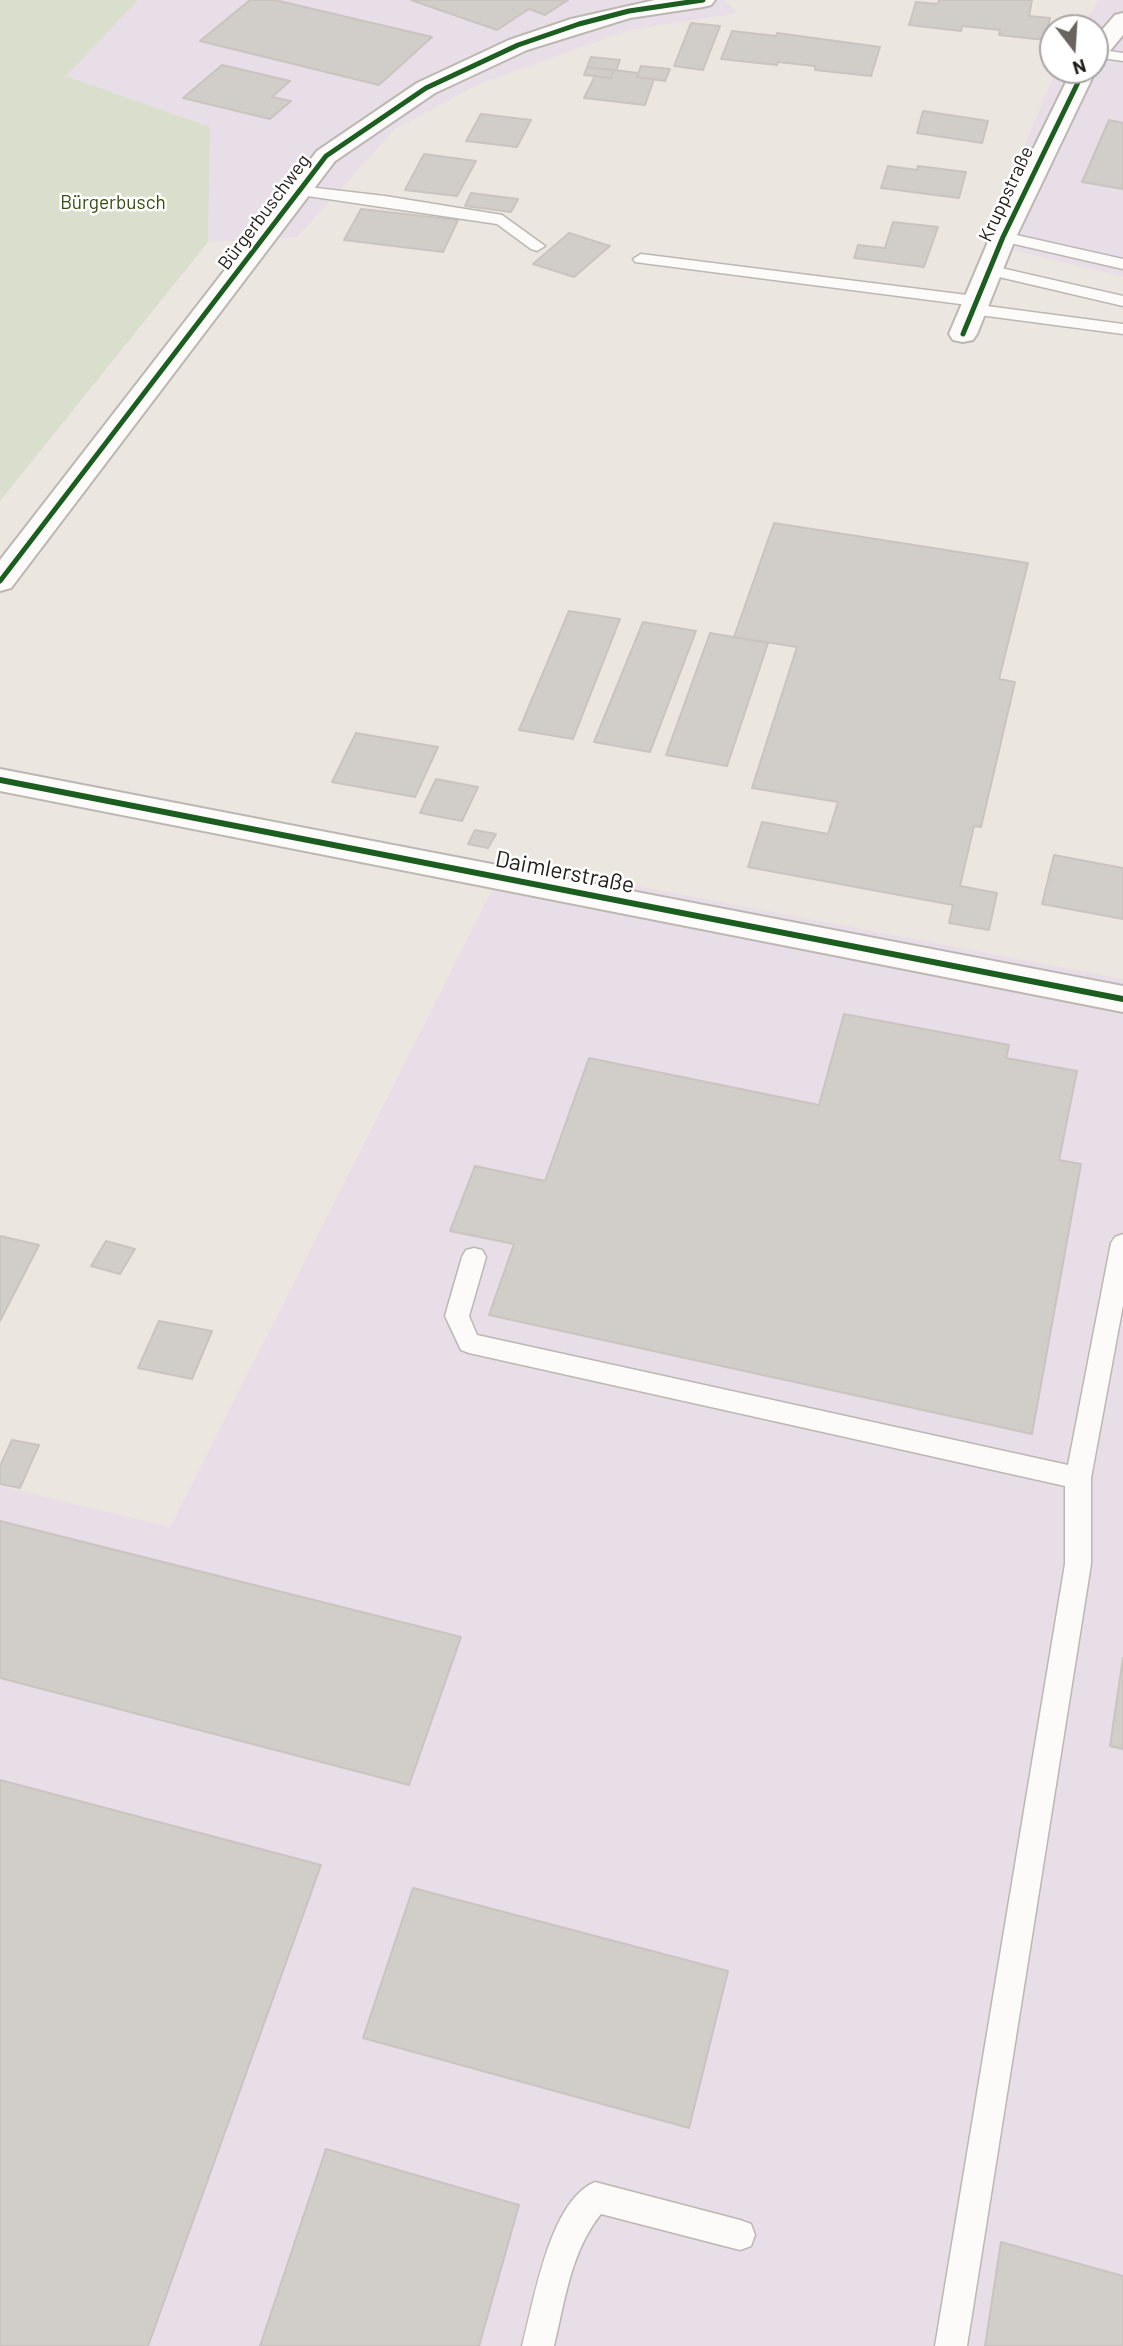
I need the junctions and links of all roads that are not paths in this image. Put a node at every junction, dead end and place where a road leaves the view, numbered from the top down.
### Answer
1 (703, 0) edge
2 (1123, 20) edge
3 (1109, 36) edge
4 (1077, 84) edge
5 (299, 191) junction
6 (1003, 237) junction
7 (537, 246) dead end
8 (641, 259) dead end
9 (1123, 264) edge
10 (988, 270) junction
11 (1123, 301) edge
12 (970, 315) junction
13 (1123, 329) edge
14 (0, 581) edge
15 (0, 780) edge
16 (1123, 999) edge
17 (1123, 1243) edge
18 (474, 1257) dead end
19 (1078, 1478) junction
20 (740, 2235) dead end
21 (538, 2346) edge
22 (951, 2346) edge

1 - 5 street, Bürgerbuschweg
2 - 3 street
4 - 6 street, Kruppstraße
5 - 7 lane
5 - 14 street, Bürgerbuschweg
6 - 9 lane
6 - 10 street, Kruppstraße
8 - 12 lane
10 - 11 lane
10 - 12 street, Kruppstraße
12 - 13 lane
15 - 16 street, Daimlerstraße
17 - 19 lane
18 - 19 lane
19 - 22 lane
20 - 21 lane

